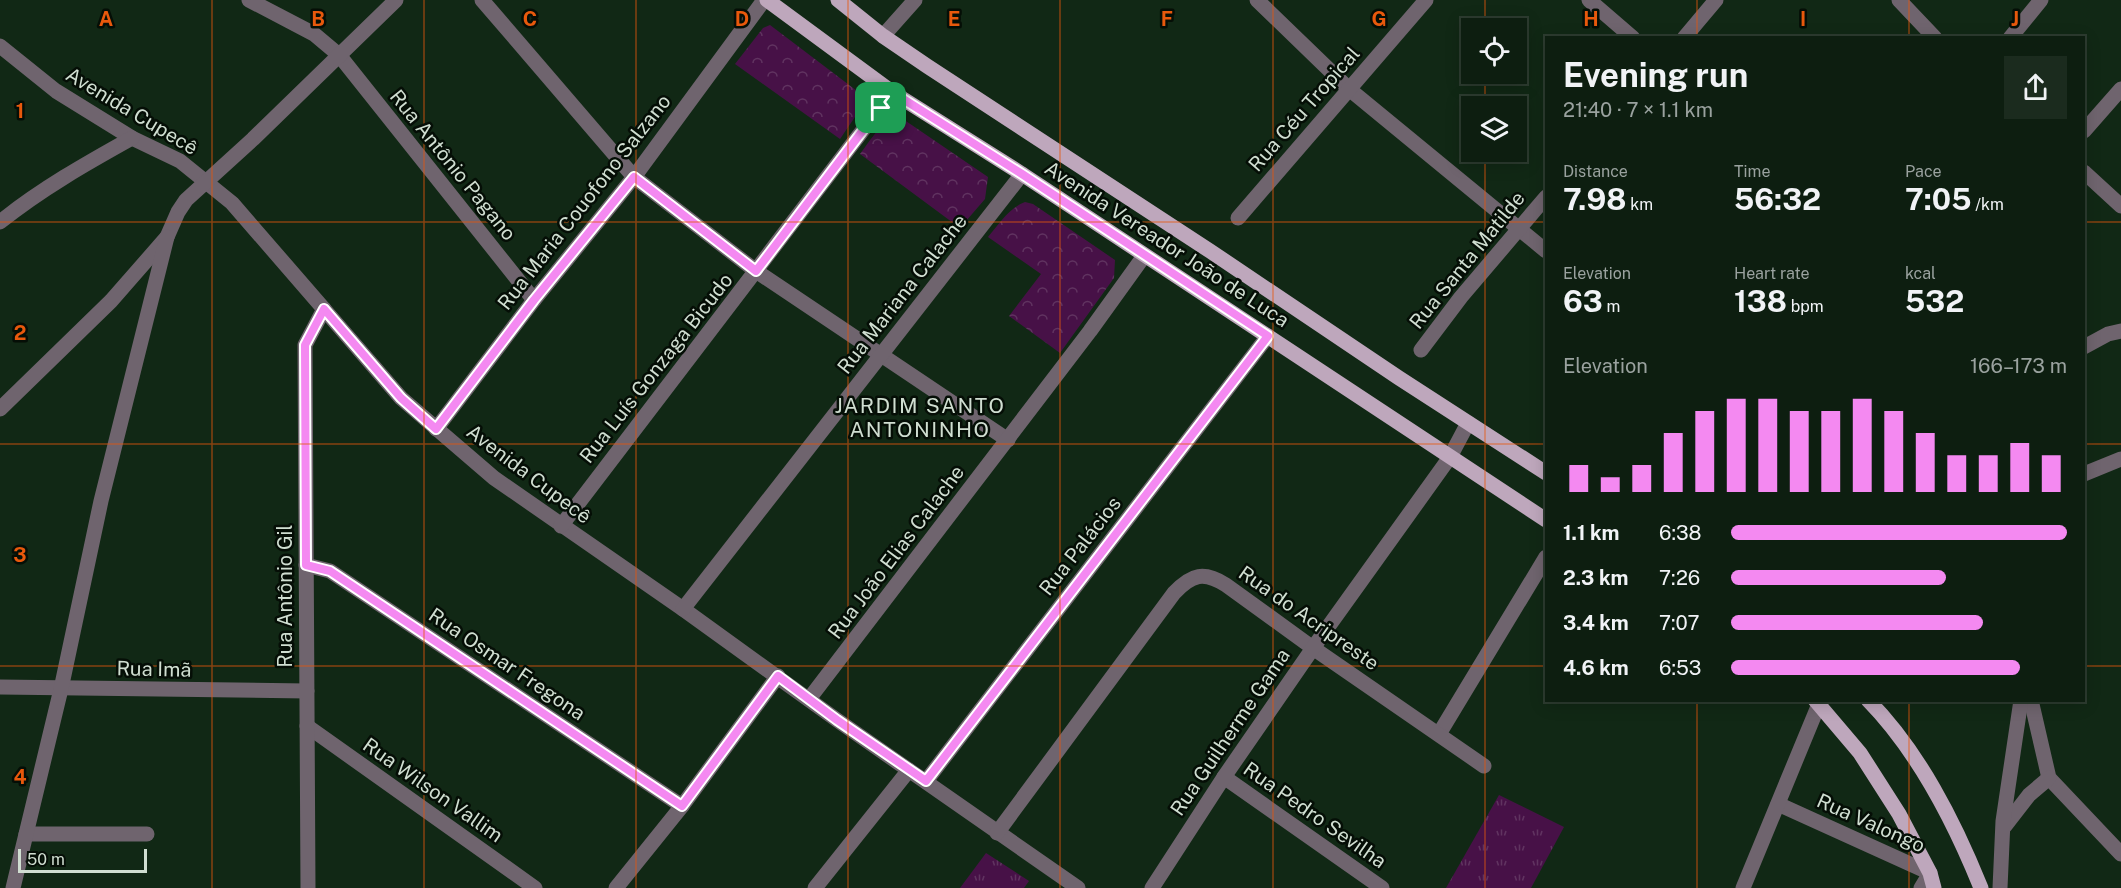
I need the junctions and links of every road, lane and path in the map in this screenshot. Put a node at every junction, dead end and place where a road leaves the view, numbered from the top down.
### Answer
1 (249, 0) edge
2 (396, 0) edge
3 (482, 0) edge
4 (765, 0) edge
5 (838, 0) edge
6 (915, 0) edge
7 (1257, 0) edge
8 (1426, 0) edge
9 (1589, 0) edge
10 (1716, 0) edge
11 (1899, 0) edge
12 (2041, 0) edge
13 (883, 36) junction
14 (1631, 36) edge
15 (1686, 36) edge
16 (1933, 36) edge
17 (2012, 36) edge
18 (0, 46) edge
19 (339, 55) junction
20 (1349, 88) junction
21 (2121, 89) edge
22 (892, 92) junction
23 (2085, 130) edge
24 (132, 138) junction
25 (2085, 173) edge
26 (1022, 174) junction
27 (634, 177) junction
28 (207, 182) junction
29 (1545, 198) edge
30 (2121, 206) edge
31 (1238, 218) dead end
32 (0, 222) edge
33 (1519, 228) junction
34 (168, 237) junction
35 (1545, 250) edge
36 (1144, 256) junction
37 (756, 271) junction
38 (534, 300) junction
39 (324, 309) junction
40 (2121, 331) edge
41 (1268, 336) junction
42 (2085, 346) edge
43 (1421, 350) dead end
44 (881, 356) junction
45 (0, 409) edge
46 (1468, 423) junction
47 (436, 429) junction
48 (1008, 440) junction
49 (1450, 457) junction
50 (2121, 459) edge
51 (1545, 472) edge
52 (2085, 474) edge
53 (1545, 519) edge
54 (561, 526) junction
55 (1545, 559) edge
56 (306, 565) junction
57 (683, 609) junction
58 (1313, 648) junction
59 (778, 676) junction
60 (0, 687) edge
61 (61, 688) junction
62 (307, 691) junction
63 (809, 699) junction
64 (1817, 702) edge
65 (1870, 702) edge
66 (2021, 702) edge
67 (2031, 702) edge
68 (307, 726) junction
69 (1439, 734) junction
70 (1484, 766) dead end
71 (909, 770) junction
72 (1224, 777) junction
73 (2049, 778) junction
74 (926, 781) junction
75 (1778, 804) junction
76 (682, 806) junction
77 (2003, 830) junction
78 (997, 833) junction
79 (26, 834) junction
80 (147, 834) dead end
81 (2121, 854) edge
82 (2001, 861) junction
83 (1932, 881) edge
84 (1978, 881) edge
85 (13, 888) edge
86 (308, 888) edge
87 (536, 888) edge
88 (616, 888) edge
89 (815, 888) edge
90 (1078, 888) edge
91 (1152, 888) edge
92 (1382, 888) edge
93 (1743, 888) edge
94 (1921, 888) edge
95 (2000, 888) edge

1 - 19 street, Rua Antônio Pagano
2 - 19 street
3 - 27 street
4 - 22 main road, Avenida Vereador João de Luca
4 - 27 street, Rua Maria Couofono Salzano
5 - 13 main road, Avenida Vereador João de Luca
6 - 13 street
7 - 20 street
8 - 20 street, Rua Céu Tropical
9 - 14 street
10 - 15 street
11 - 16 street
12 - 17 street
13 - 46 main road, Avenida Vereador João de Luca
18 - 24 street, Avenida Cupecê
19 - 28 street
19 - 38 street, Rua Antônio Pagano
20 - 31 street, Rua Céu Tropical
20 - 33 street
21 - 23 street
22 - 26 main road, Avenida Vereador João de Luca
22 - 37 street, Rua Luís Gonzaga Bicudo
24 - 28 street, Avenida Cupecê
24 - 32 street
25 - 30 street
26 - 36 main road, Avenida Vereador João de Luca
26 - 44 street, Rua Mariana Calache
27 - 37 street
27 - 38 street, Rua Maria Couofono Salzano
28 - 34 street
28 - 39 street, Avenida Cupecê
29 - 33 street, Rua Santa Matilde
33 - 35 street
33 - 43 street, Rua Santa Matilde
34 - 45 street
34 - 61 street
36 - 41 main road, Avenida Vereador João de Luca
36 - 48 street, Rua João Elias Calache
37 - 44 street
37 - 54 street, Rua Luís Gonzaga Bicudo
38 - 47 street, Rua Maria Couofono Salzano
39 - 47 street, Avenida Cupecê
39 - 56 street, Rua Antônio Gil
40 - 42 street
41 - 49 main road, Avenida Vereador João de Luca
41 - 74 street, Rua Palácios
44 - 48 street
44 - 57 street, Rua Mariana Calache
46 - 49 street, Rua Guilherme Gama
46 - 51 main road, Avenida Vereador João de Luca
47 - 54 street, Avenida Cupecê
48 - 63 street, Rua João Elias Calache
49 - 53 main road, Avenida Vereador João de Luca
49 - 58 street, Rua Guilherme Gama
50 - 52 street
54 - 57 street, Avenida Cupecê
55 - 69 street
56 - 62 street, Rua Antônio Gil
56 - 76 street, Rua Osmar Fregona
57 - 59 street, Avenida Cupecê
58 - 69 street, Rua do Acripreste
58 - 72 street, Rua Guilherme Gama
58 - 78 street, Rua do Acripreste
59 - 63 street, Avenida Cupecê
59 - 76 street
60 - 61 street, Rua Imã
61 - 62 street, Rua Imã
61 - 79 street
62 - 68 street, Rua Antônio Gil
63 - 71 street, Avenida Cupecê
64 - 75 street
64 - 83 main road
65 - 84 main road
66 - 77 street
67 - 73 street
68 - 86 street, Rua Antônio Gil
68 - 87 street, Rua Wilson Vallim
69 - 70 street, Rua do Acripreste
71 - 74 street, Avenida Cupecê
71 - 89 street
72 - 91 street, Rua Guilherme Gama
72 - 92 street, Rua Pedro Sevilha
73 - 77 street
73 - 81 street
74 - 78 street, Avenida Cupecê
75 - 83 street, Rua Valongo
75 - 93 street
76 - 88 street
77 - 82 street
78 - 90 street, Avenida Cupecê
79 - 80 street
79 - 85 street
82 - 84 street
82 - 95 street
83 - 94 street, Rua Valongo

